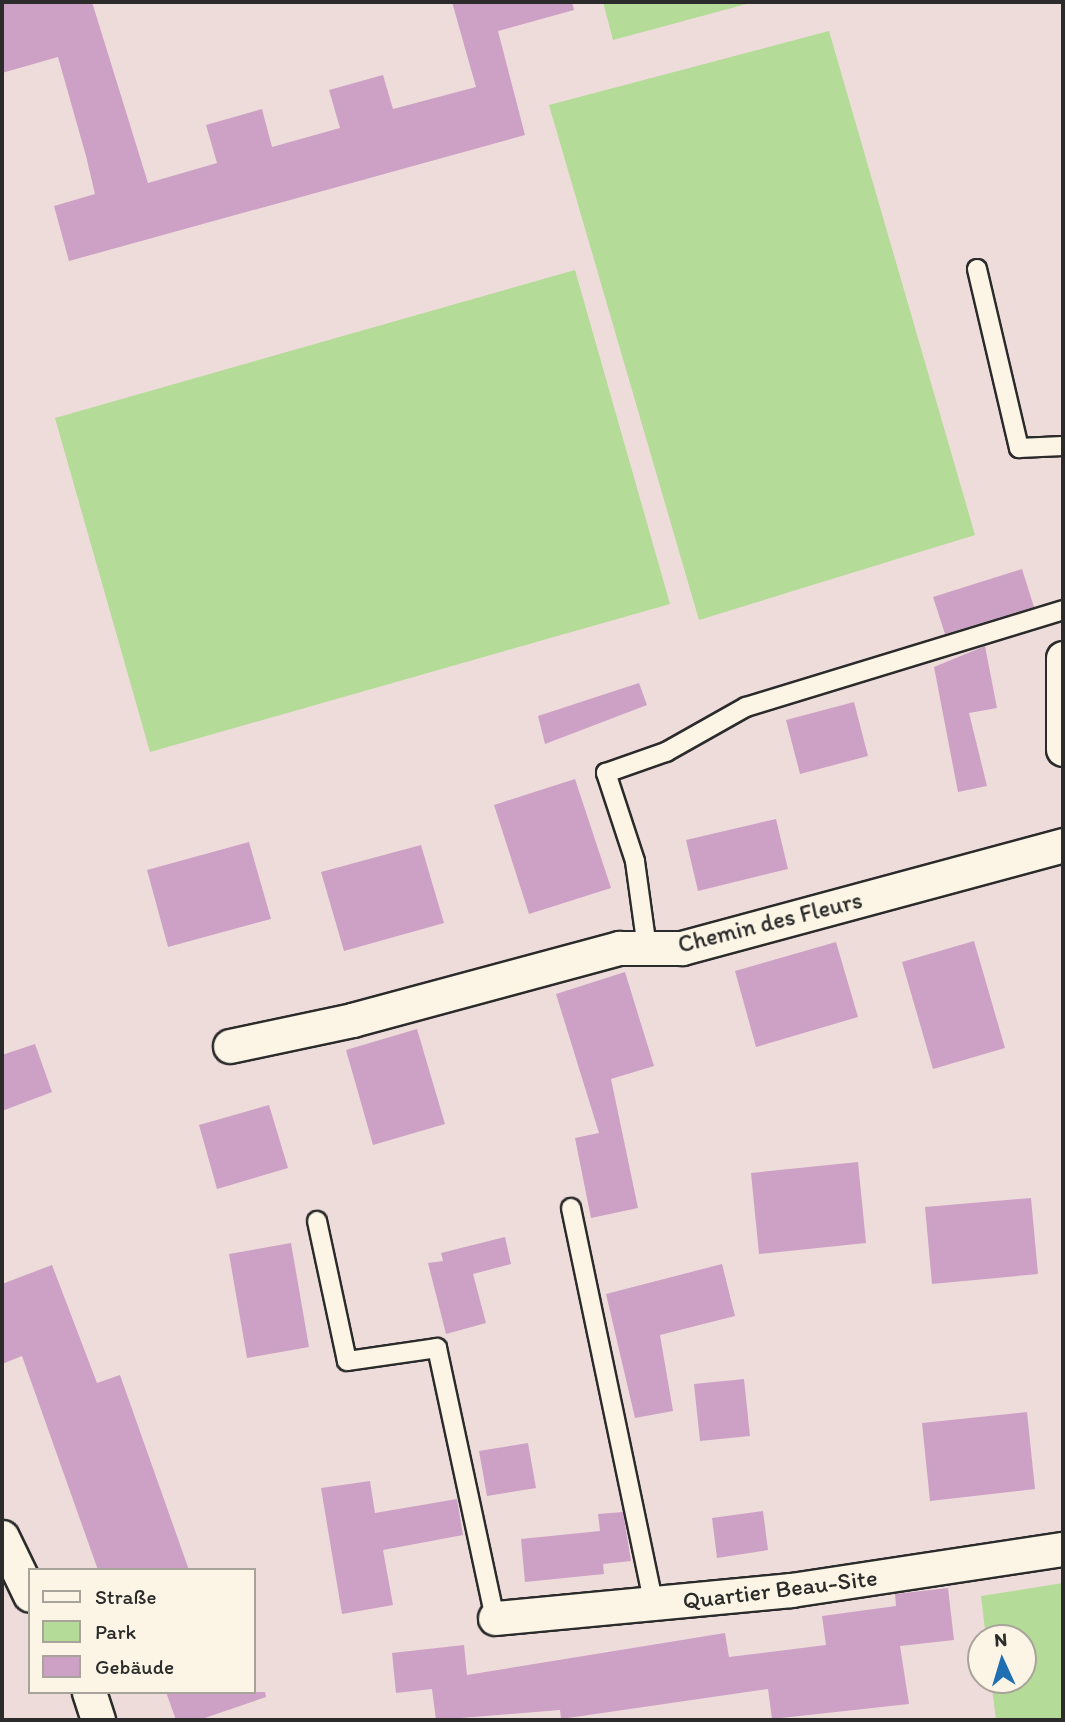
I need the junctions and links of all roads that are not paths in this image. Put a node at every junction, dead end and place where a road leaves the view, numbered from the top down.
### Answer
1 (978, 269) dead end
2 (1063, 446) edge
3 (1063, 610) edge
4 (1063, 658) edge
5 (1063, 749) edge
6 (1063, 845) edge
7 (647, 948) junction
8 (230, 1046) dead end
9 (571, 1208) dead end
10 (317, 1221) dead end
11 (2, 1537) edge
12 (1063, 1549) edge
13 (28, 1593) edge
14 (654, 1605) junction
15 (495, 1618) joint
16 (90, 1694) edge
17 (98, 1720) edge

1 - 2 lane
3 - 7 lane
4 - 5 street
6 - 7 street, Chemin des Fleurs
7 - 8 street, Chemin des Fleurs
9 - 14 lane
10 - 15 lane
11 - 13 street
12 - 14 street, Quartier Beau-Site
14 - 15 street, Quartier Beau-Site
16 - 17 street

